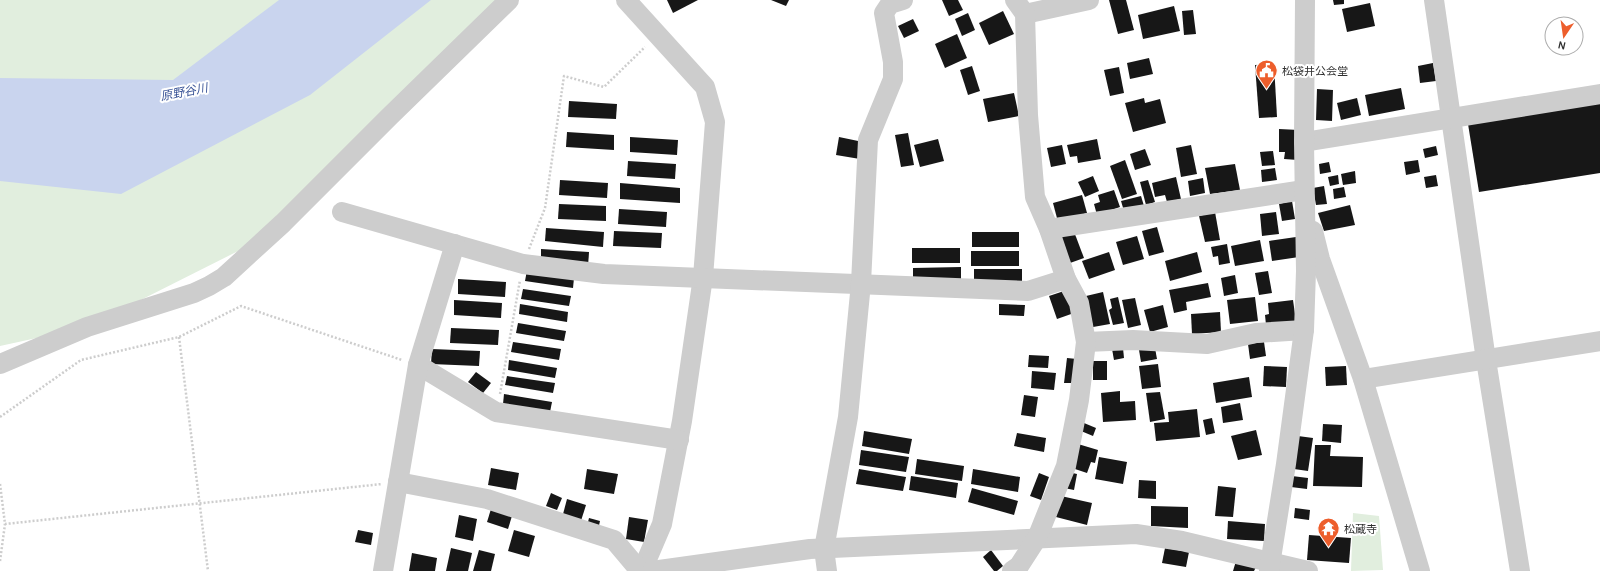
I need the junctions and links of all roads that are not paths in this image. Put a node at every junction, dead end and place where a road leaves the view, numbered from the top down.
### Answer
1 (509, 0) edge
2 (626, 0) edge
3 (1088, 0) edge
4 (1306, 0) edge
5 (1434, 0) edge
6 (893, 1) edge
7 (1020, 7) edge
8 (1600, 94) edge
9 (1450, 119) junction
10 (1304, 142) junction
11 (1304, 190) junction
12 (342, 212) dead end
13 (1049, 229) junction
14 (455, 244) junction
15 (703, 277) junction
16 (1066, 279) junction
17 (861, 283) junction
18 (1304, 330) junction
19 (1600, 341) edge
20 (1086, 342) junction
21 (1486, 360) junction
22 (0, 364) edge
23 (418, 365) junction
24 (1363, 379) junction
25 (679, 440) junction
26 (398, 482) junction
27 (1037, 538) junction
28 (824, 549) junction
29 (1270, 567) edge
30 (383, 571) edge
31 (641, 571) edge
32 (652, 571) edge
33 (827, 571) edge
34 (1012, 571) edge
35 (1308, 571) edge
36 (1420, 571) edge
37 (1520, 571) edge

1 - 22 street
2 - 15 street
3 - 7 street
4 - 10 street
5 - 9 street
6 - 17 street
7 - 13 street
8 - 9 street
9 - 10 street
9 - 21 street
10 - 11 street
11 - 13 street
11 - 18 street
11 - 24 street
12 - 14 street
13 - 16 street
14 - 15 street
14 - 23 street
15 - 17 street
15 - 25 street
16 - 17 street
16 - 20 street
17 - 28 street
18 - 20 street
18 - 29 street
19 - 21 street
20 - 27 street
21 - 24 street
21 - 37 street
23 - 25 street
23 - 26 street
24 - 36 street
25 - 31 street
26 - 30 street
26 - 31 street
27 - 28 street
27 - 29 street
27 - 34 street
28 - 32 street
28 - 33 street
29 - 35 street

